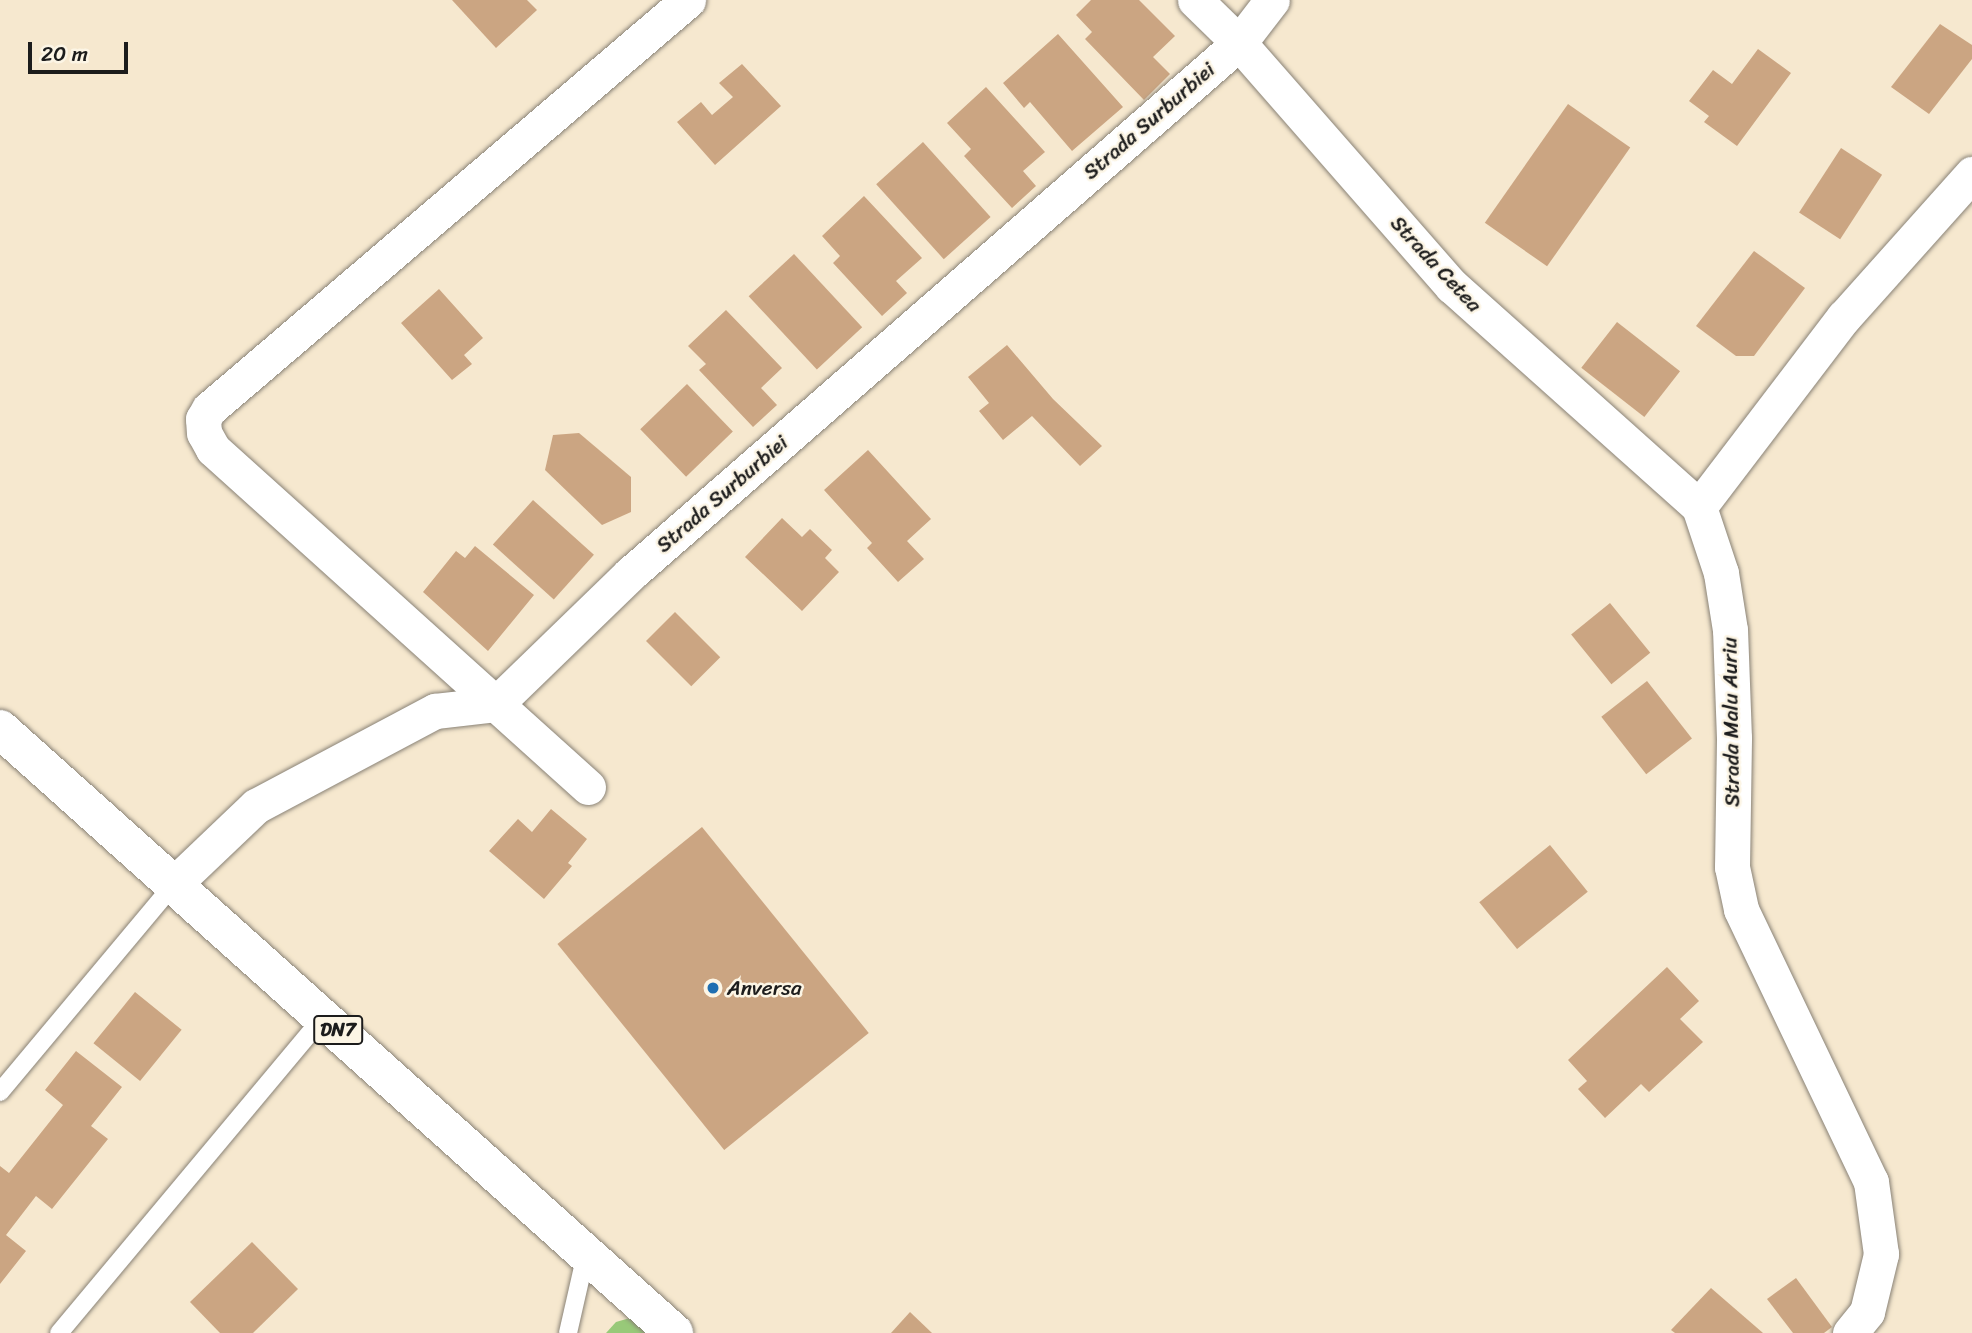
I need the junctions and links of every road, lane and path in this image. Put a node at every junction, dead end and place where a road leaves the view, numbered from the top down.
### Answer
1 (688, 0) edge
2 (1195, 0) edge
3 (1272, 0) edge
4 (1239, 43) junction
5 (1972, 174) edge
6 (1699, 507) junction
7 (496, 704) junction
8 (0, 729) edge
9 (588, 787) dead end
10 (174, 884) junction
11 (323, 1017) junction
12 (0, 1092) edge
13 (586, 1254) junction
14 (59, 1333) edge
15 (568, 1333) edge
16 (674, 1333) edge
17 (1850, 1333) edge

1 - 7 street
2 - 4 street, Strada Cetea
3 - 4 street, Strada Surburbiei
4 - 6 street, Strada Cetea
4 - 7 street, Strada Surburbiei
5 - 6 street
6 - 17 street, Strada Malu Auriu
7 - 9 street
7 - 10 street
8 - 10 main road, DN7
10 - 11 main road, DN7
10 - 12 lane
11 - 13 main road, DN7
11 - 14 lane
13 - 15 lane
13 - 16 main road, DN7

